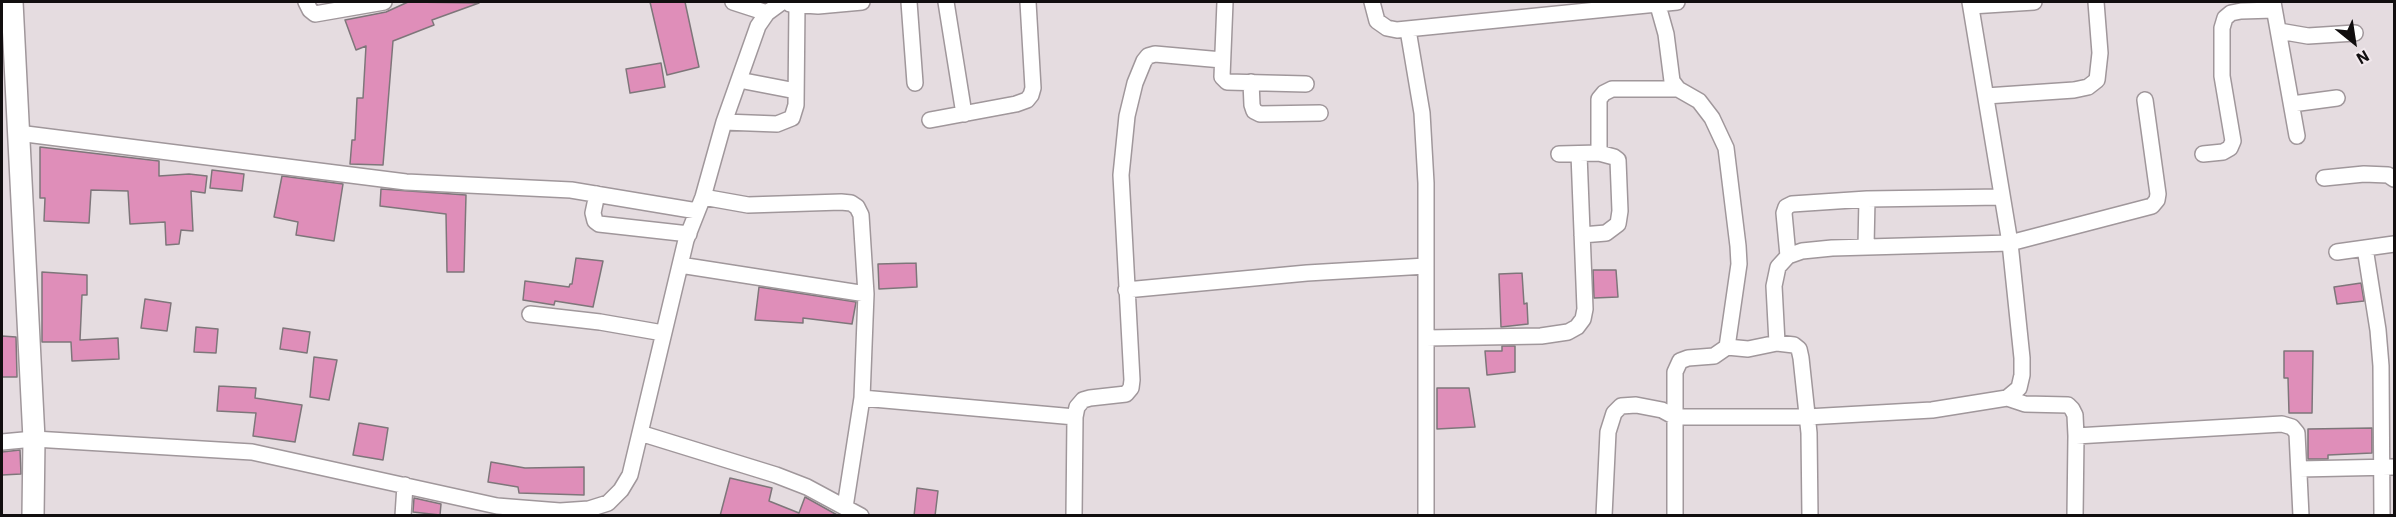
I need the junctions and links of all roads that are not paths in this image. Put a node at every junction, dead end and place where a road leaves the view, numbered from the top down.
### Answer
1 (12, 2) edge
2 (306, 2) edge
3 (384, 2) edge
4 (733, 2) edge
5 (862, 2) edge
6 (909, 2) edge
7 (946, 2) edge
8 (1028, 2) edge
9 (1225, 2) edge
10 (1372, 2) edge
11 (1677, 2) edge
12 (2034, 2) edge
13 (2096, 2) edge
14 (787, 3) edge
15 (1657, 3) edge
16 (1970, 4) edge
17 (2274, 6) edge
18 (767, 13) junction
19 (1408, 30) junction
20 (2279, 32) junction
21 (2355, 33) dead end
22 (1222, 60) junction
23 (739, 80) junction
24 (1251, 82) junction
25 (915, 83) dead end
26 (1306, 84) dead end
27 (1678, 89) junction
28 (796, 91) junction
29 (1986, 96) junction
30 (2337, 98) dead end
31 (2145, 100) dead end
32 (2292, 104) junction
33 (1320, 113) dead end
34 (964, 114) junction
35 (930, 120) dead end
36 (724, 122) junction
37 (18, 133) junction
38 (2297, 136) dead end
39 (1599, 153) junction
40 (1559, 154) dead end
41 (1579, 154) junction
42 (2203, 154) dead end
43 (2324, 178) dead end
44 (2394, 179) edge
45 (597, 194) junction
46 (2002, 197) junction
47 (1867, 199) junction
48 (700, 204) junction
49 (689, 234) junction
50 (1582, 235) junction
51 (2010, 243) junction
52 (2394, 244) edge
53 (1866, 246) junction
54 (2365, 248) junction
55 (2337, 252) dead end
56 (1788, 256) junction
57 (680, 265) junction
58 (1426, 266) junction
59 (1126, 290) junction
60 (866, 294) junction
61 (530, 314) dead end
62 (663, 333) junction
63 (1426, 338) junction
64 (1777, 343) junction
65 (1727, 347) junction
66 (862, 398) junction
67 (2007, 398) junction
68 (1075, 417) junction
69 (1675, 417) junction
70 (1807, 417) junction
71 (640, 433) junction
72 (2076, 436) junction
73 (34, 439) junction
74 (2, 442) edge
75 (2388, 467) edge
76 (2299, 469) junction
77 (405, 485) junction
78 (845, 507) junction
79 (497, 511) edge
80 (33, 516) edge
81 (403, 516) edge
82 (861, 516) edge
83 (1074, 516) edge
84 (1426, 516) edge
85 (1604, 516) edge
86 (1675, 516) edge
87 (1810, 516) edge
88 (2075, 516) edge
89 (2301, 516) edge
90 (2382, 516) edge

1 - 37 main road
2 - 3 street
4 - 18 street
5 - 14 street
6 - 25 street
7 - 34 street
8 - 34 street
9 - 22 street
10 - 19 street
11 - 15 street
12 - 16 street
13 - 29 street
14 - 18 street
14 - 28 street
15 - 19 street
15 - 27 street
16 - 29 street
17 - 20 street
17 - 42 street
18 - 23 street
19 - 58 street
20 - 21 street
20 - 32 street
22 - 24 street
22 - 59 street
23 - 28 street
23 - 36 street
24 - 26 street
24 - 33 street
27 - 39 street
27 - 65 street
28 - 36 street
29 - 46 street
30 - 32 street
31 - 51 street
32 - 38 street
34 - 35 street
36 - 48 street
37 - 45 street
37 - 73 main road
39 - 41 street
39 - 50 street
40 - 41 street
41 - 50 street
43 - 44 street
45 - 48 street
45 - 49 street
46 - 47 street
46 - 51 street
47 - 53 street
47 - 56 street
48 - 49 street
48 - 60 street
49 - 57 street
50 - 63 street
51 - 53 street
51 - 67 street
52 - 54 street
53 - 56 street
54 - 55 street
54 - 75 street
56 - 64 street
57 - 60 street
57 - 62 street
58 - 59 street
58 - 63 street
59 - 68 street
60 - 66 street
61 - 62 street
62 - 71 street
63 - 84 street
64 - 65 street
64 - 70 street
65 - 69 street
66 - 68 street
66 - 78 street
67 - 70 street
67 - 72 street
68 - 83 street
69 - 70 street
69 - 85 street
69 - 86 street
70 - 87 street
71 - 78 street
71 - 79 street
72 - 76 street
72 - 88 street
73 - 74 street
73 - 77 street
73 - 80 main road
75 - 76 street
75 - 90 street
76 - 89 street
77 - 79 street
77 - 81 street
78 - 82 street

